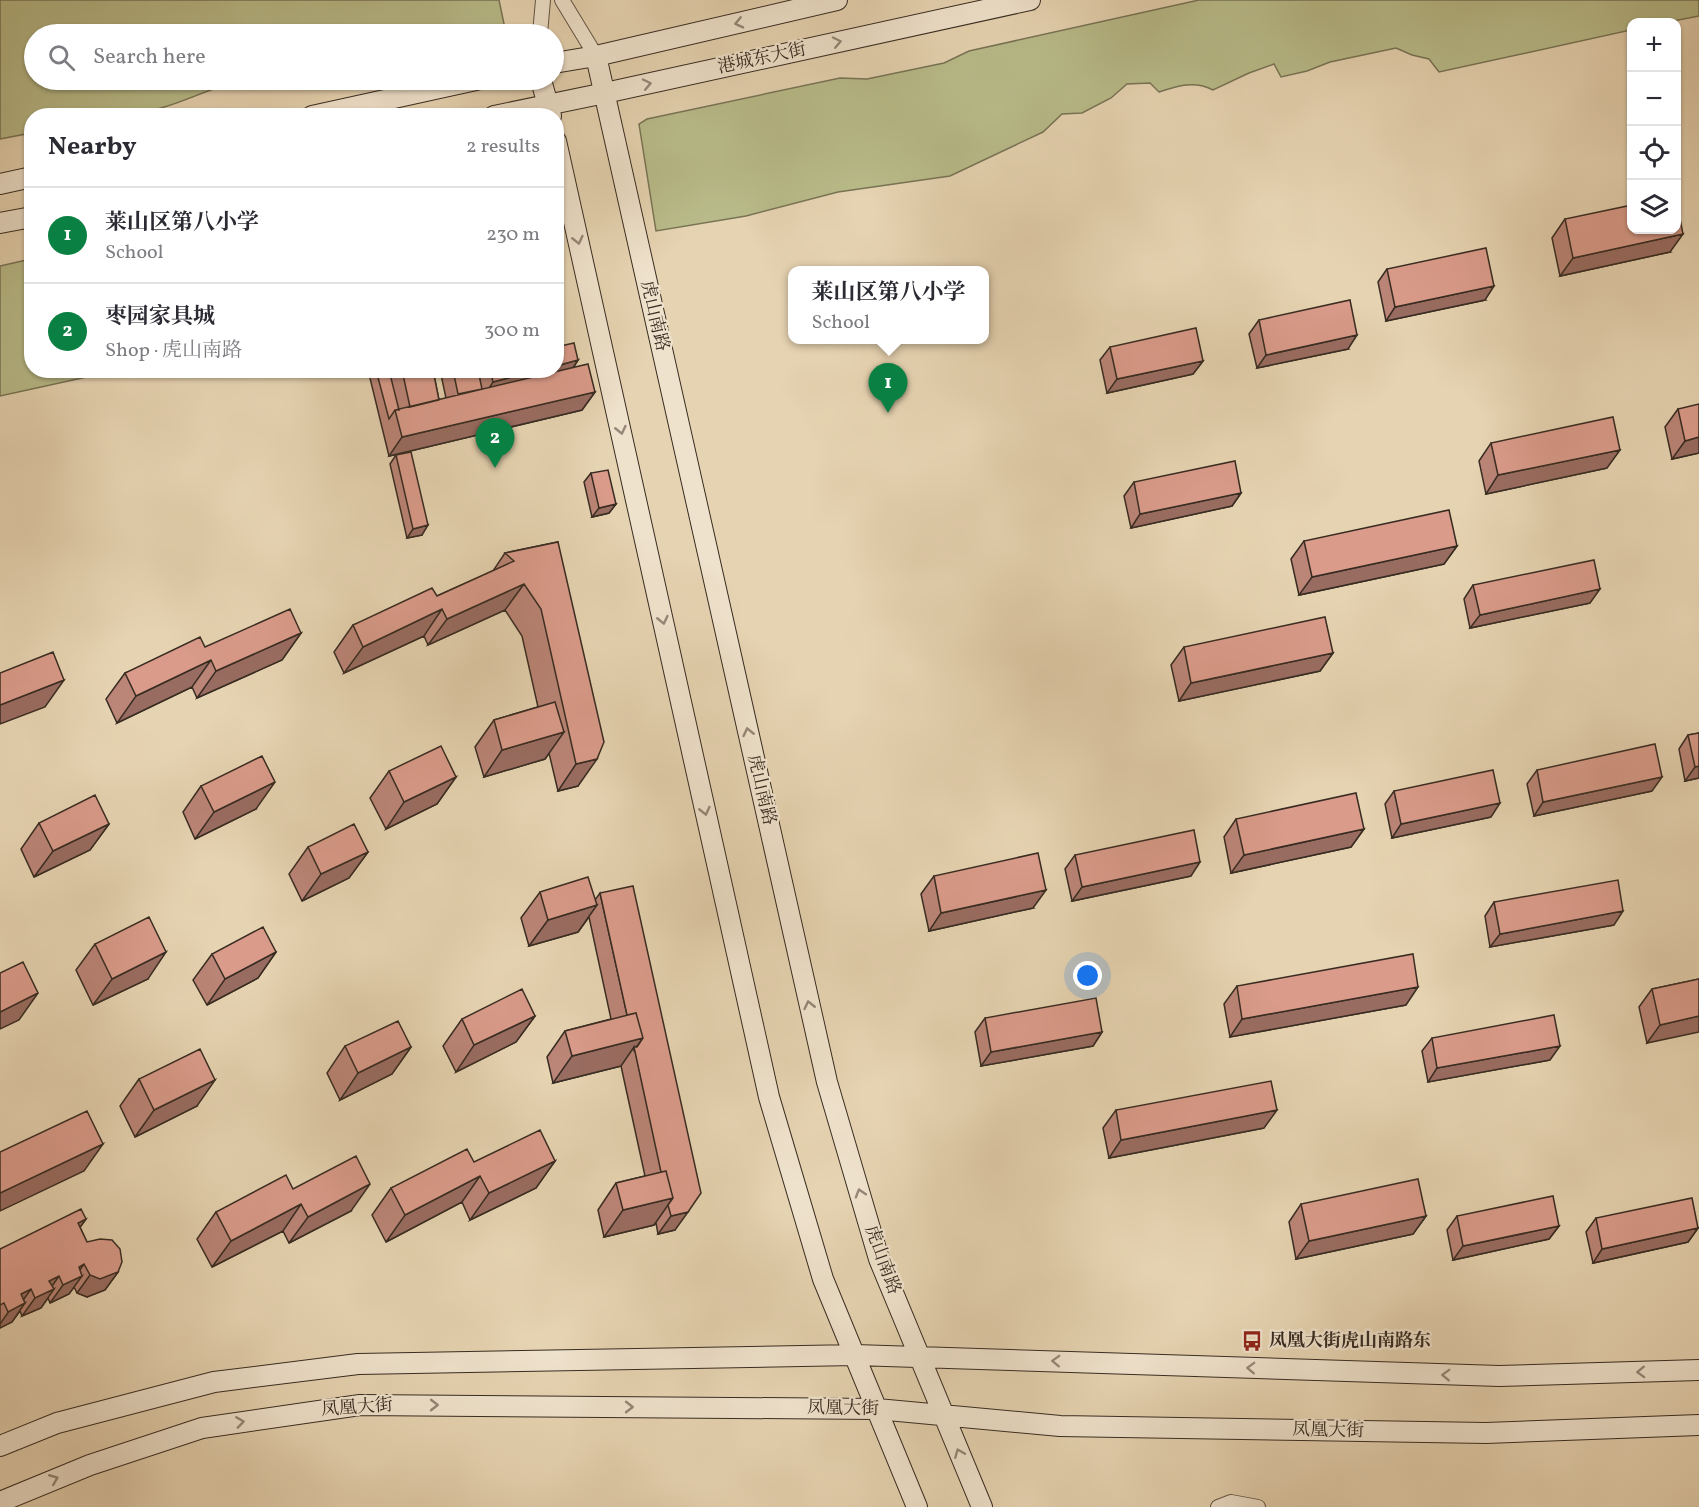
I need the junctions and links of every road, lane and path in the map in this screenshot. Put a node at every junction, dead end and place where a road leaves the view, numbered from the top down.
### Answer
1 (543, 0) edge
2 (562, 0) edge
3 (837, 0) edge
4 (1029, 0) edge
5 (541, 24) edge
6 (596, 56) junction
7 (564, 61) edge
8 (430, 90) edge
9 (544, 90) edge
10 (604, 93) junction
11 (348, 108) edge
12 (548, 108) edge
13 (555, 108) edge
14 (564, 177) edge
15 (24, 179) edge
16 (0, 184) edge
17 (24, 218) edge
18 (0, 223) edge
19 (855, 1355) junction
20 (920, 1357) junction
21 (1699, 1370) edge
22 (877, 1409) junction
23 (944, 1415) junction
24 (1699, 1425) edge
25 (0, 1446) edge
26 (0, 1502) edge
27 (917, 1507) edge
28 (982, 1507) edge
29 (1218, 1507) edge
30 (1258, 1507) edge

1 - 5 street
2 - 6 street
3 -> 6 main road
10 -> 4 main road, 港城东大街
6 - 7 main road
6 - 10 main road, 虎山南路
8 - 11 main road
9 - 12 main road
10 - 13 main road, 港城东大街
20 -> 10 main road, 虎山南路
14 -> 19 main road
15 - 16 main road
17 - 18 main road
19 - 20 main road
19 - 22 main road
19 - 25 main road
21 -> 20 main road
20 - 23 main road, 虎山南路
22 - 23 main road, 凤凰大街
26 -> 22 main road, 凤凰大街
22 - 27 main road
23 - 24 main road, 凤凰大街
28 -> 23 main road, 虎山南路
29 - 30 street

